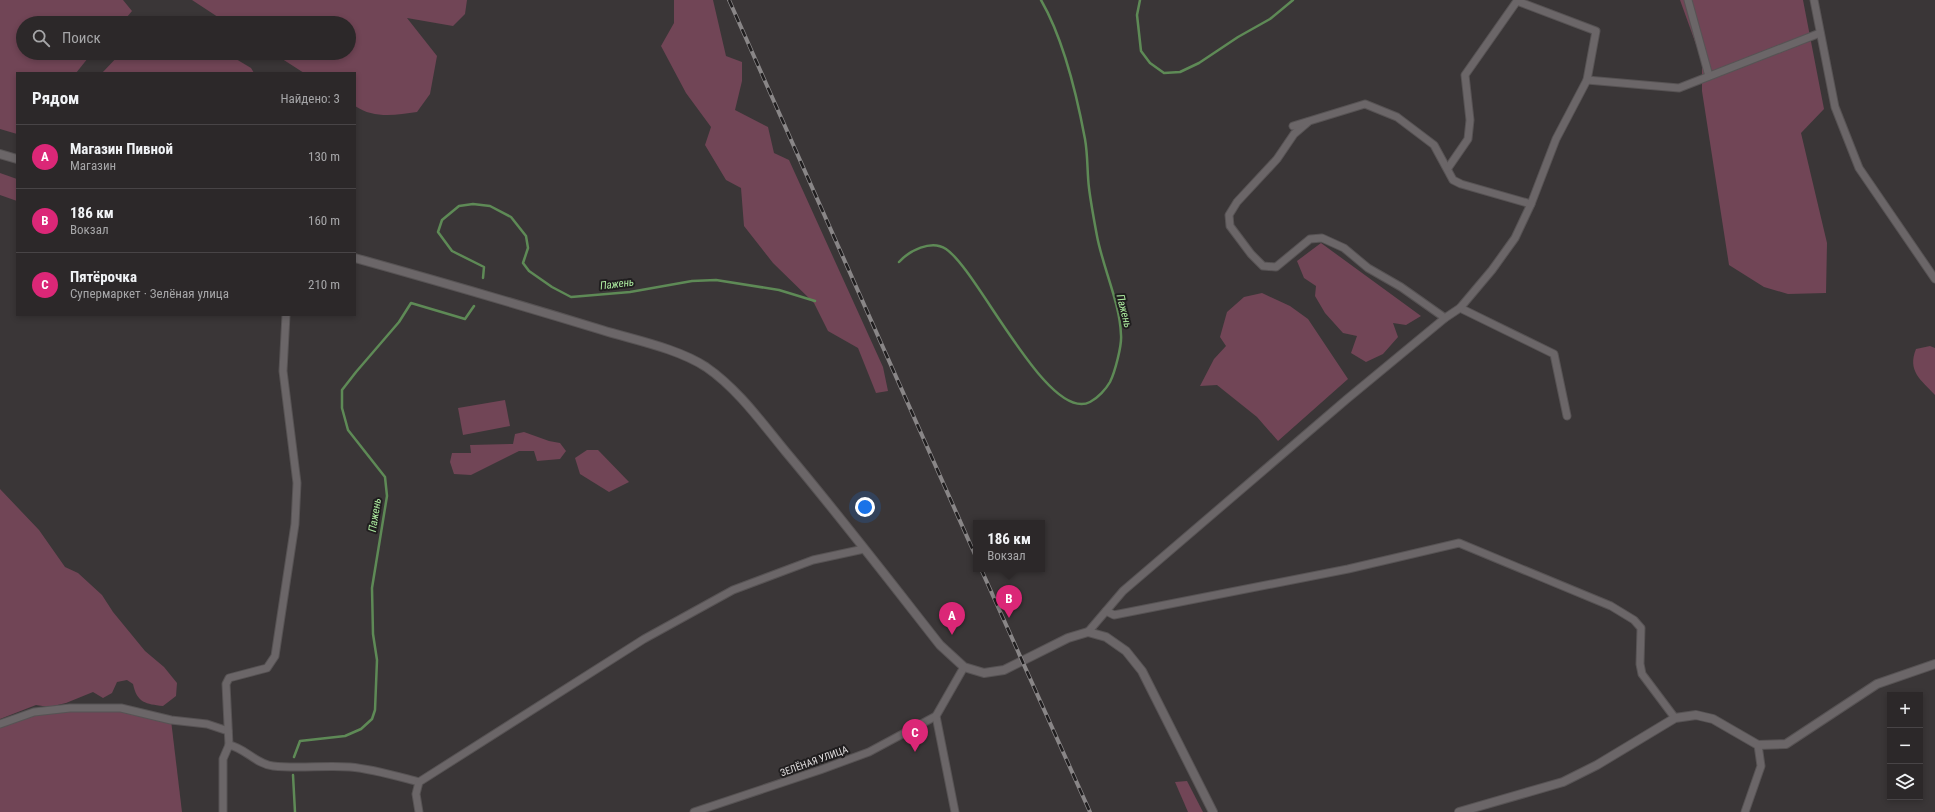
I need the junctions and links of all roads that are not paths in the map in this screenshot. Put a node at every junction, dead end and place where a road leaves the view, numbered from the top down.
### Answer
1 (1688, 0) edge
2 (1814, 0) edge
3 (1820, 34) junction
4 (1709, 76) junction
5 (1586, 80) junction
6 (1308, 122) junction
7 (1292, 126) dead end
8 (0, 154) edge
9 (16, 159) edge
10 (1448, 168) junction
11 (1532, 204) junction
12 (356, 258) edge
13 (1935, 279) edge
14 (1460, 308) junction
15 (286, 316) edge
16 (1445, 318) junction
17 (1567, 416) dead end
18 (864, 548) junction
19 (1106, 611) junction
20 (1088, 632) junction
21 (1935, 664) edge
22 (964, 667) junction
23 (936, 716) junction
24 (1675, 718) junction
25 (0, 724) edge
26 (228, 731) junction
27 (229, 745) junction
28 (1758, 745) junction
29 (419, 782) junction
30 (710, 809) edge
31 (223, 812) edge
32 (419, 812) edge
33 (694, 812) edge
34 (955, 812) edge
35 (1213, 812) edge
36 (1459, 812) edge
37 (1745, 812) edge

1 - 4 street
2 - 3 street
3 - 4 street
3 - 13 street
4 - 5 street
5 - 10 street
5 - 11 street
6 - 7 street
6 - 10 street
6 - 16 street
8 - 9 street
10 - 11 street
11 - 14 street
12 - 18 street
14 - 16 street
14 - 17 street
15 - 26 street
16 - 19 street
18 - 22 street
18 - 29 street
19 - 20 street
19 - 24 street
20 - 22 street
20 - 35 street
21 - 28 street
22 - 23 street
23 - 30 street, ЗЕЛЁНАЯ УЛИЦА
23 - 34 street
24 - 28 street
24 - 36 street
25 - 26 street
26 - 27 street
27 - 29 street
27 - 31 street
28 - 37 street
29 - 32 street
30 - 33 street, ЗЕЛЁНАЯ УЛИЦА

